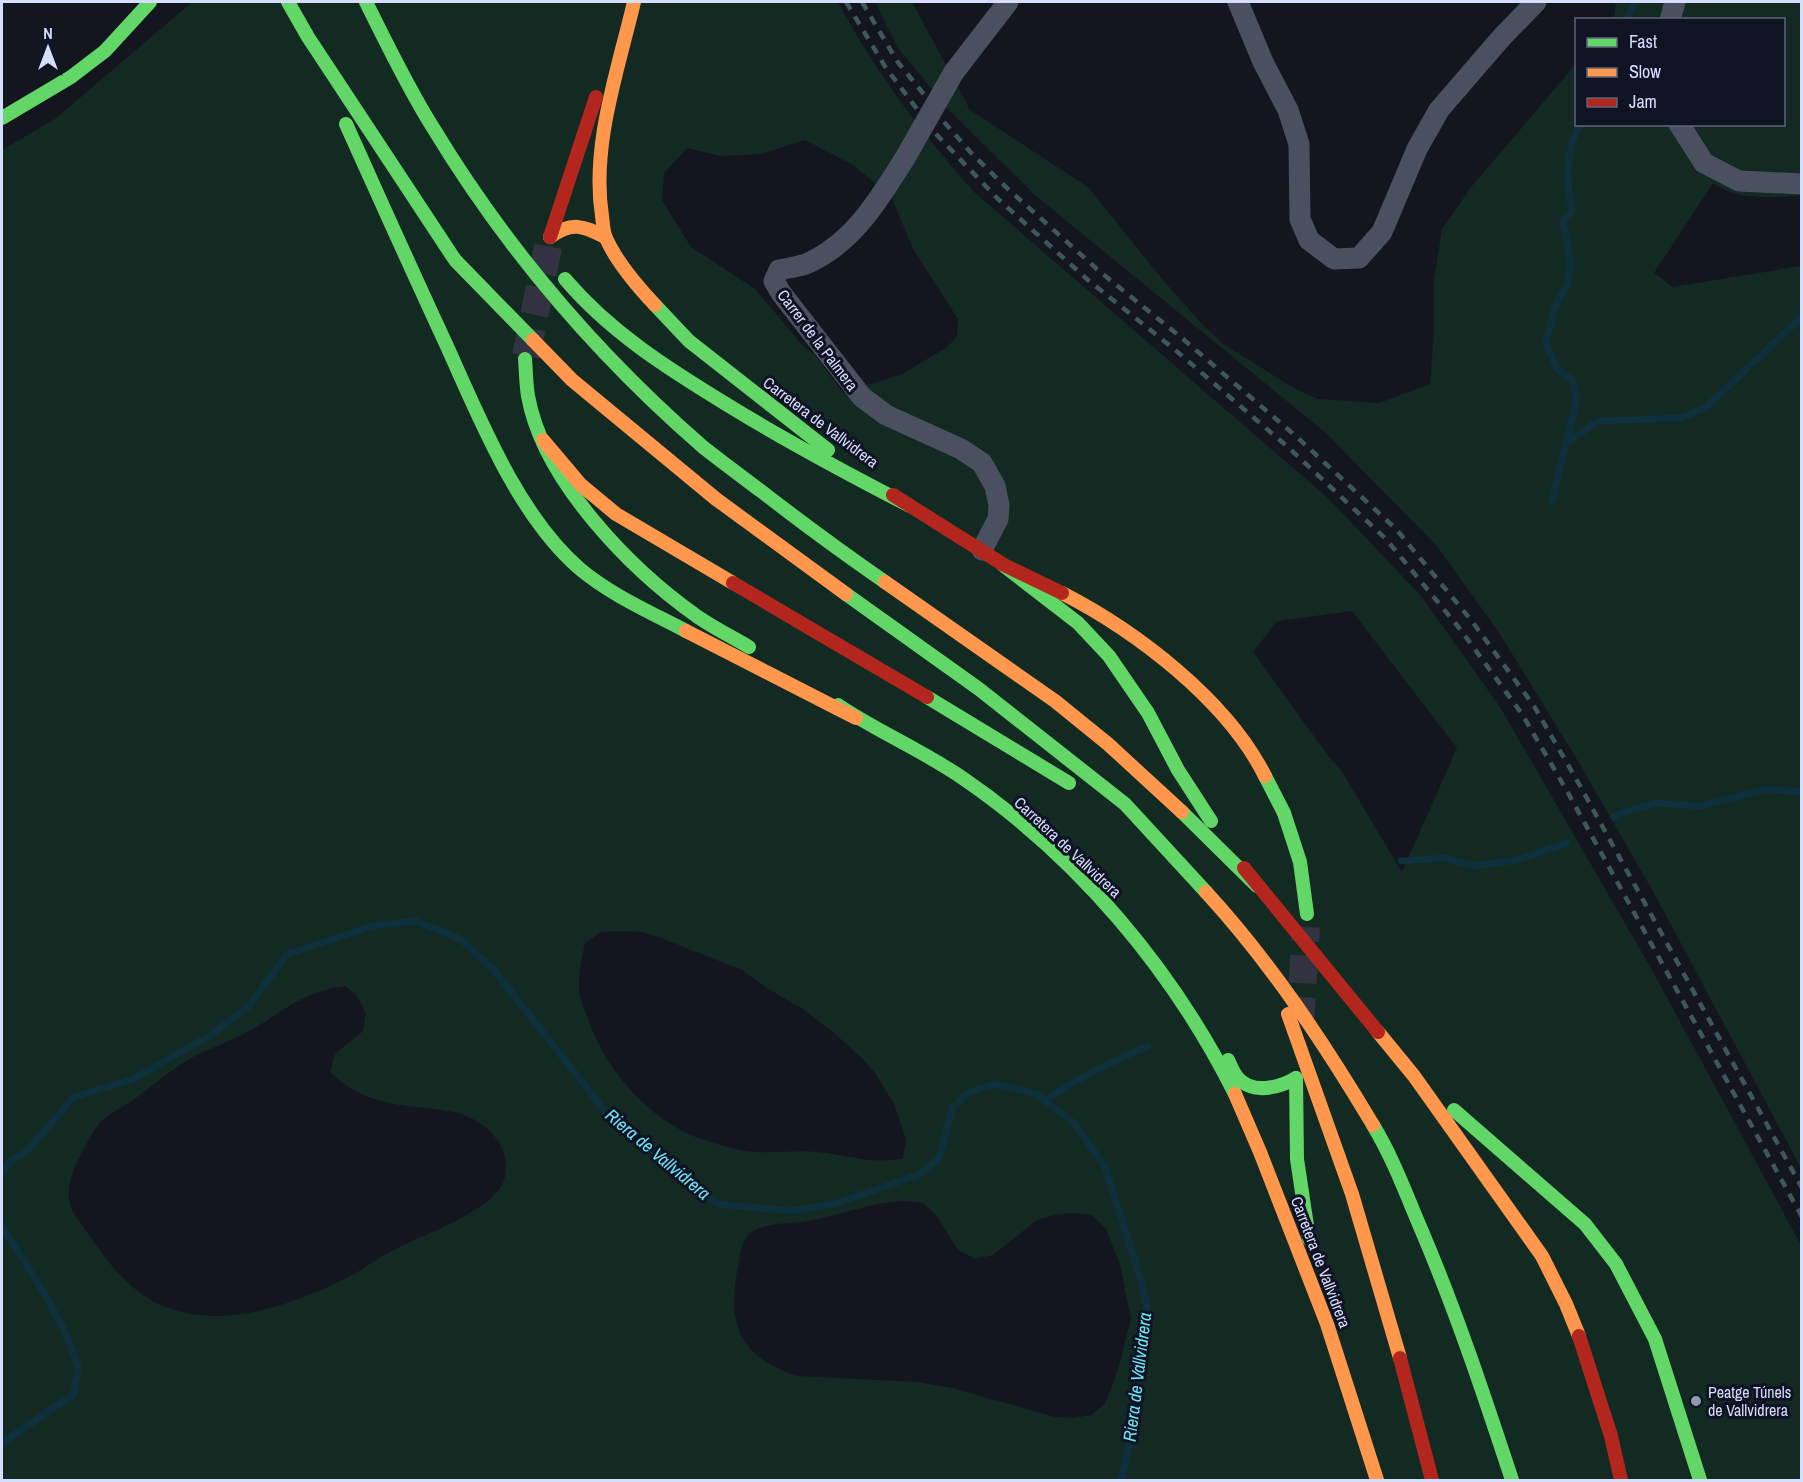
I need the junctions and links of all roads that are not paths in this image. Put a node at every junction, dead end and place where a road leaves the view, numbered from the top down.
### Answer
1 (150, 2) edge
2 (288, 2) edge
3 (368, 2) edge
4 (633, 2) edge
5 (1008, 2) edge
6 (1238, 2) edge
7 (1536, 2) edge
8 (1675, 2) edge
9 (1671, 18) edge
10 (628, 21) junction
11 (308, 37) junction
12 (408, 54) dead end
13 (2, 118) edge
14 (1680, 126) edge
15 (1802, 184) edge
16 (605, 237) junction
17 (553, 264) dead end
18 (525, 359) tunnel mouth
19 (543, 440) junction
20 (910, 506) junction
21 (982, 550) junction
22 (1003, 565) junction
23 (856, 718) junction
24 (1077, 788) dead end
25 (1143, 843) dead end
26 (1257, 886) junction
27 (1307, 914) tunnel mouth
28 (1231, 920) junction
29 (1273, 973) junction
30 (1190, 1015) junction
31 (1414, 1076) junction
32 (1333, 1341) junction
33 (1377, 1480) edge
34 (1432, 1480) edge
35 (1512, 1480) edge
36 (1621, 1480) edge
37 (1700, 1480) edge

1 - 13 main road
2 - 11 main road
3 - 12 main road
3 - 26 main road
4 - 10 main road, Carretera de Vallvidrera
5 - 21 street, Carrer de la Palmera, bridge
6 - 7 street
8 - 9 street
10 - 16 main road, Carretera de Vallvidrera
10 - 16 main road, Carretera de Vallvidrera
11 - 23 main road
11 - 28 main road
14 - 15 street
16 - 20 main road, Carretera de Vallvidrera
17 - 20 main road
18 - 19 main road, Carretera de Vallvidrera
19 - 23 main road, Carretera de Vallvidrera
19 - 24 main road
20 - 21 main road, Carretera de Vallvidrera
21 - 22 main road, Carretera de Vallvidrera
22 - 26 main road
22 - 27 main road, Carretera de Vallvidrera
23 - 30 main road, Carretera de Vallvidrera
25 - 28 main road
26 - 31 main road
28 - 29 main road
29 - 34 main road
29 - 35 main road
30 - 32 main road, Carretera de Vallvidrera
30 - 32 main road, Carretera de Vallvidrera
31 - 36 main road
31 - 37 main road
32 - 33 main road

